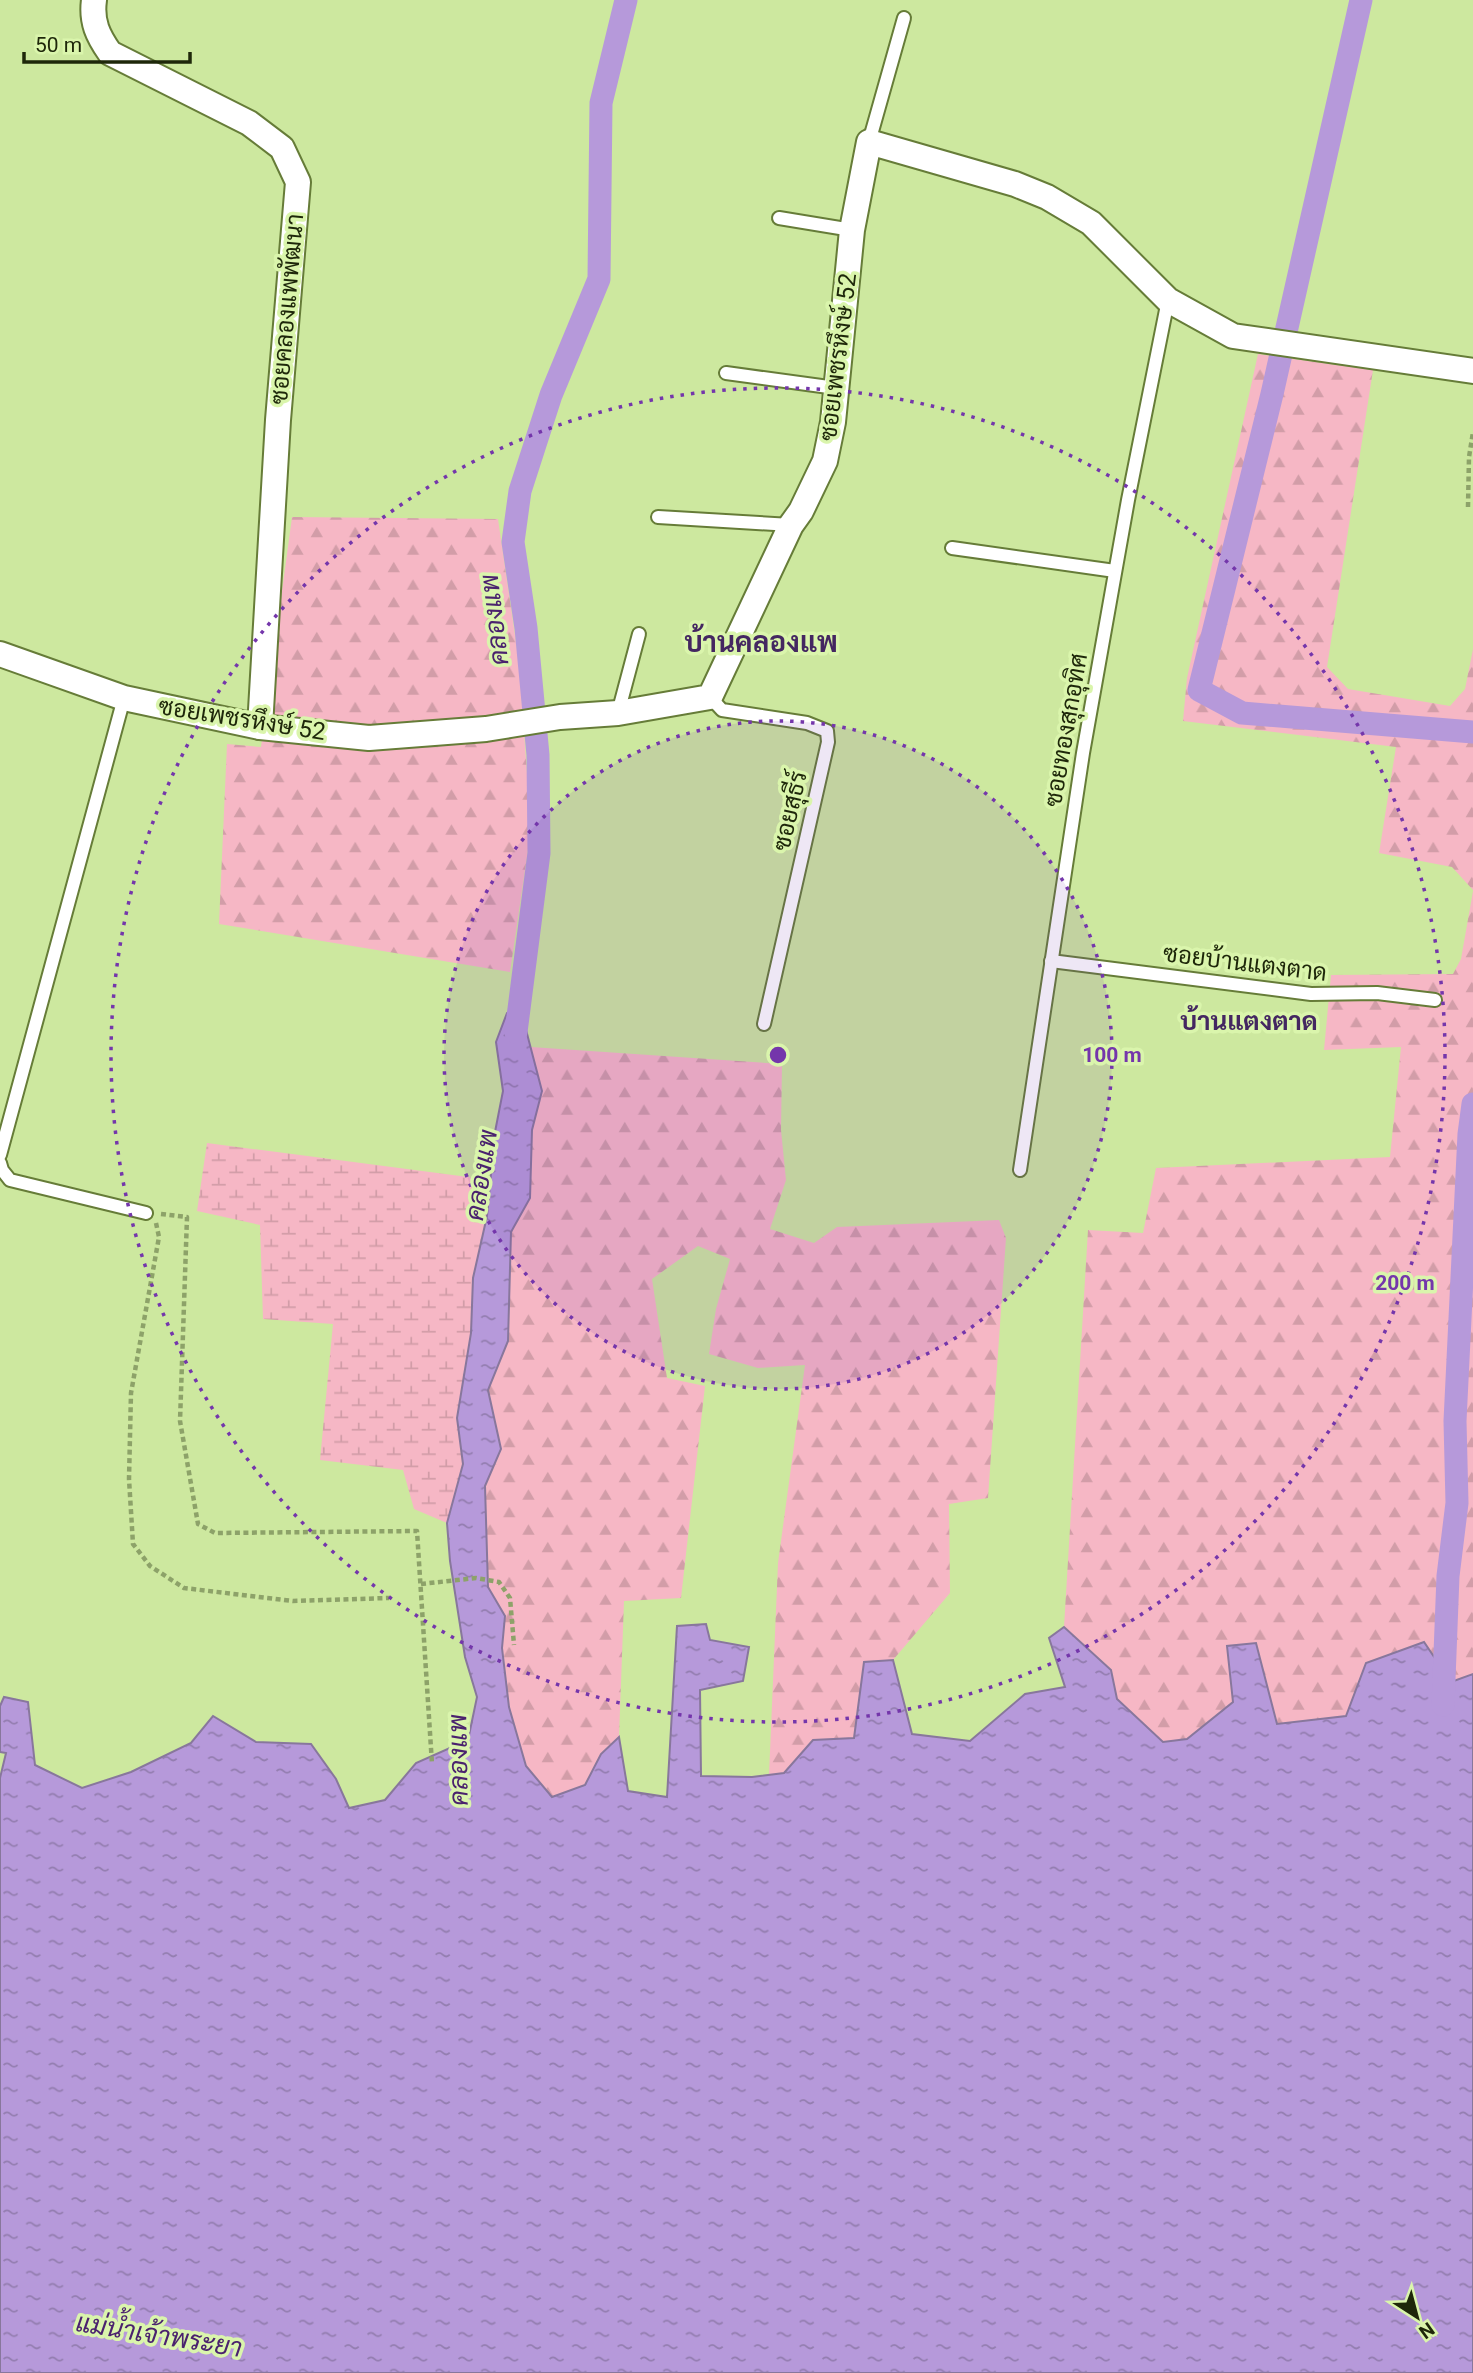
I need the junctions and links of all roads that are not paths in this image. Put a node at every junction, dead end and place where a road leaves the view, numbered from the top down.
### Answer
1 (94, 0) edge
2 (904, 18) dead end
3 (869, 142) junction
4 (779, 218) dead end
5 (852, 230) junction
6 (1168, 300) junction
7 (1473, 371) edge
8 (726, 373) dead end
9 (836, 388) junction
10 (658, 517) dead end
11 (791, 525) junction
12 (952, 548) dead end
13 (1115, 571) junction
14 (639, 634) dead end
15 (0, 654) edge
16 (710, 697) junction
17 (124, 698) junction
18 (618, 713) junction
19 (260, 727) junction
20 (1051, 961) junction
21 (1435, 1000) dead end
22 (764, 1024) dead end
23 (0, 1155) edge
24 (0, 1163) edge
25 (1020, 1170) dead end
26 (146, 1213) road end

1 - 19 street, ซอยคลองแพพัฒนา
2 - 3 lane
3 - 5 street, ซอยเพชรหึงษ์ 52
3 - 6 street
4 - 5 lane
5 - 9 street, ซอยเพชรหึงษ์ 52
6 - 7 street
6 - 13 lane, ซอยทองสุกอุทิศ
8 - 9 lane
9 - 11 street, ซอยเพชรหึงษ์ 52
10 - 11 lane
11 - 16 street, ซอยเพชรหึงษ์ 52
12 - 13 lane
13 - 20 lane, ซอยทองสุกอุทิศ
14 - 18 lane
15 - 17 street, ซอยเพชรหึงษ์ 52
16 - 18 street, ซอยเพชรหึงษ์ 52
16 - 22 lane, ซอยสุธีร์
17 - 19 street, ซอยเพชรหึงษ์ 52
17 - 23 lane
18 - 19 street, ซอยเพชรหึงษ์ 52
20 - 21 lane, ซอยบ้านแตงตาด
20 - 25 lane, ซอยทองสุกอุทิศ
24 - 26 lane

